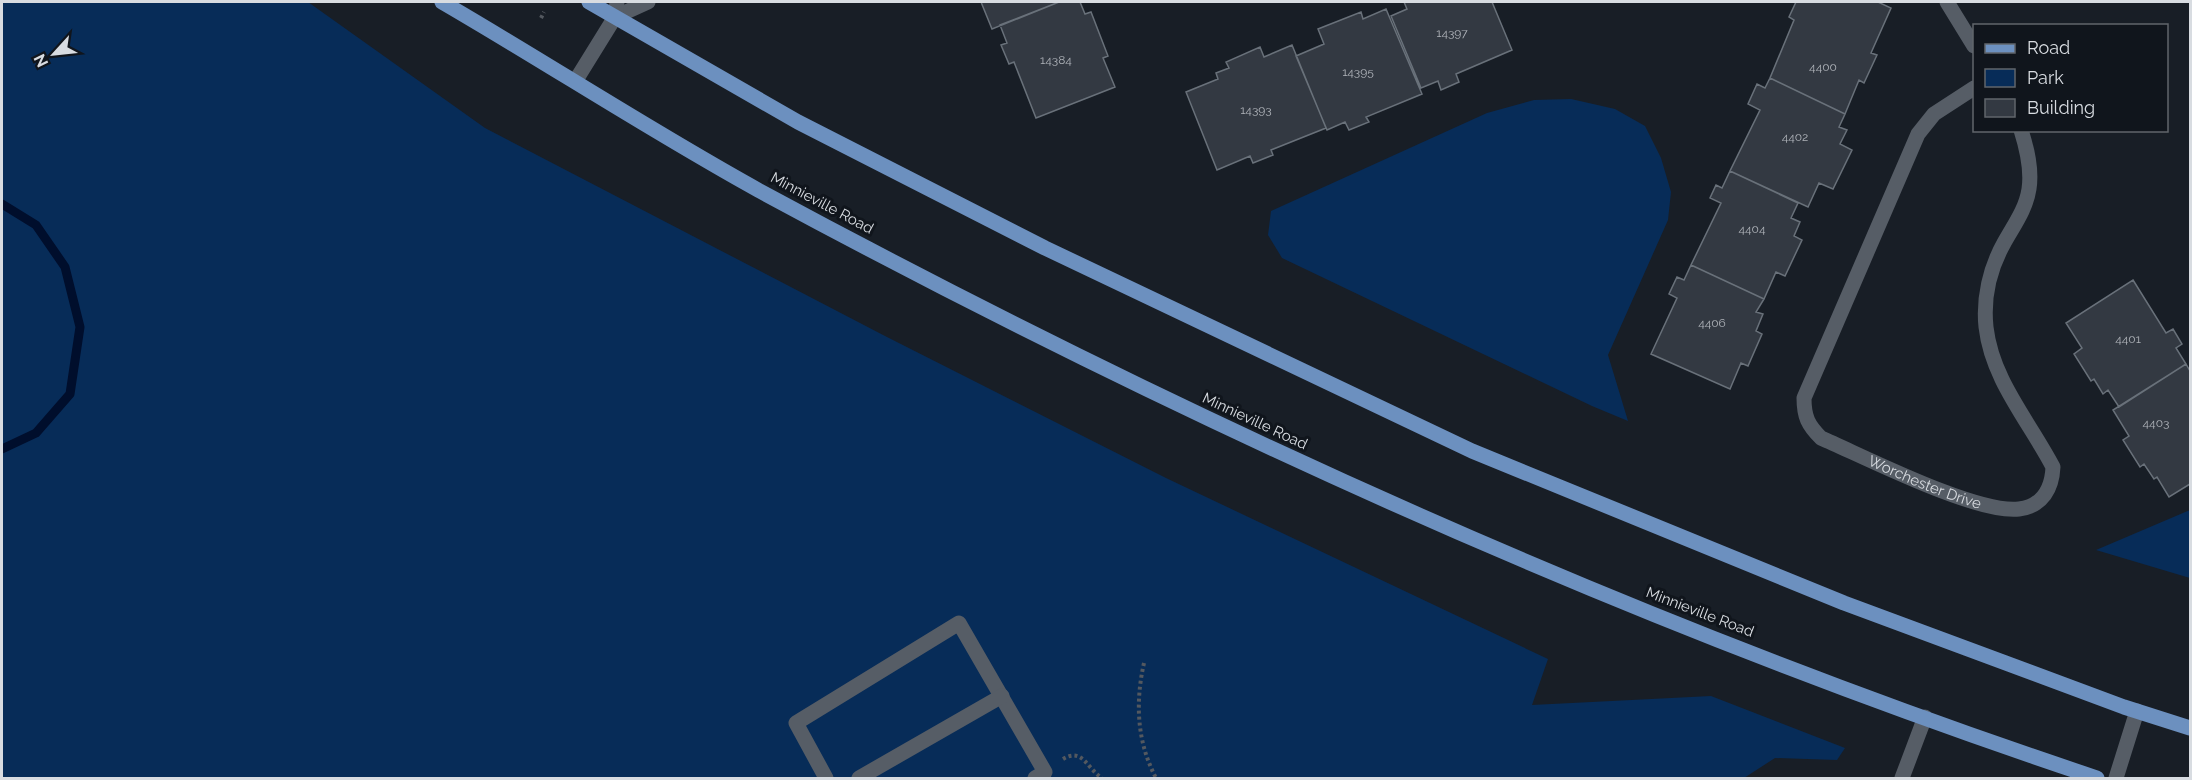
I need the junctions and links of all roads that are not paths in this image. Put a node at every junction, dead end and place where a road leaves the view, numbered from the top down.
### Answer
1 (442, 2) edge
2 (589, 2) edge
3 (617, 2) edge
4 (648, 2) edge
5 (1947, 2) edge
6 (615, 17) junction
7 (1973, 44) edge
8 (576, 80) junction
9 (1973, 89) edge
10 (2022, 132) edge
11 (1002, 696) junction
12 (2137, 711) junction
13 (1925, 717) junction
14 (2190, 728) edge
15 (1039, 774) edge
16 (826, 778) edge
17 (859, 778) edge
18 (1902, 778) edge
19 (2097, 778) edge
20 (2116, 778) edge

1 - 8 main road, Minnieville Road
2 - 6 main road
3 - 6 street
4 - 6 street
5 - 7 street
6 - 8 street
6 - 12 main road
8 - 13 main road, Minnieville Road
9 - 10 street, Worchester Drive
11 - 15 street
11 - 16 street
11 - 17 street
12 - 14 main road
12 - 20 street
13 - 18 street
13 - 19 main road, Minnieville Road

